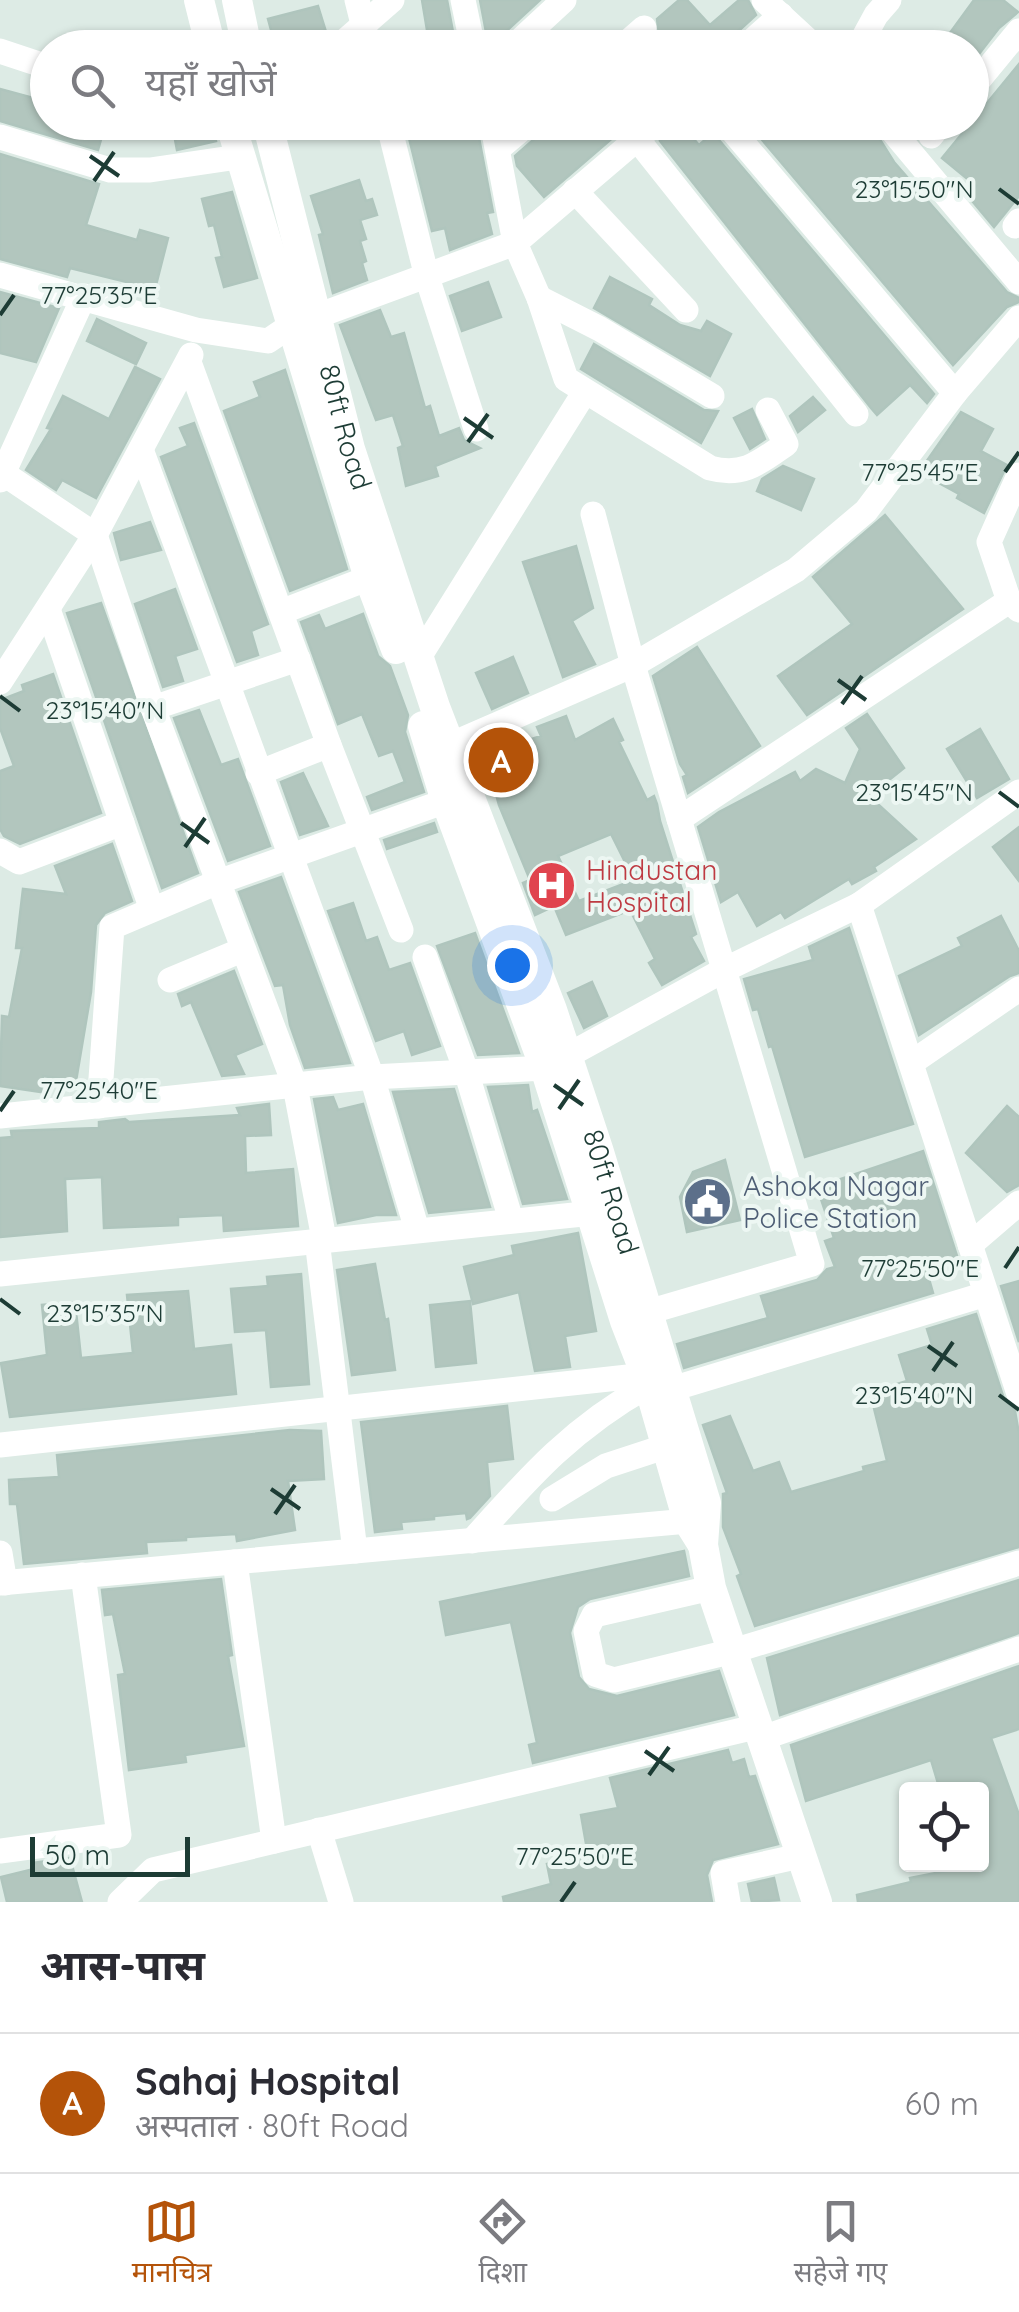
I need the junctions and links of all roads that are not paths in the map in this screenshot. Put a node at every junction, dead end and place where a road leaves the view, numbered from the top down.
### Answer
1 (199, 0) edge
2 (236, 0) edge
3 (357, 0) edge
4 (392, 0) edge
5 (463, 0) edge
6 (564, 0) edge
7 (772, 8) edge
8 (882, 8) edge
9 (644, 28) dead end
10 (206, 30) edge
11 (243, 30) edge
12 (364, 30) edge
13 (371, 30) edge
14 (469, 30) edge
15 (532, 30) edge
16 (642, 30) edge
17 (757, 30) edge
18 (796, 30) edge
19 (854, 30) edge
20 (869, 30) edge
21 (1019, 31) edge
22 (0, 51) edge
23 (30, 60) edge
24 (989, 67) edge
25 (0, 137) edge
26 (235, 140) edge
27 (269, 140) edge
28 (393, 140) edge
29 (497, 140) edge
30 (509, 140) edge
31 (637, 140) edge
32 (654, 140) edge
33 (740, 140) edge
34 (900, 140) edge
35 (499, 148) junction
36 (238, 157) junction
37 (576, 192) junction
38 (515, 243) junction
39 (0, 275) edge
40 (427, 277) junction
41 (1019, 282) edge
42 (84, 296) junction
43 (538, 298) junction
44 (686, 310) dead end
45 (1019, 318) edge
46 (302, 322) junction
47 (196, 330) junction
48 (190, 362) junction
49 (584, 393) junction
50 (955, 393) junction
51 (712, 396) dead end
52 (768, 410) dead end
53 (856, 414) dead end
54 (476, 429) dead end
55 (142, 452) junction
56 (1019, 475) edge
57 (2, 477) edge
58 (593, 514) dead end
59 (95, 536) junction
60 (369, 578) junction
61 (1014, 606) edge
62 (48, 609) junction
63 (281, 612) junction
64 (418, 657) junction
65 (298, 659) junction
66 (633, 666) junction
67 (0, 682) edge
68 (225, 684) junction
69 (153, 708) junction
70 (450, 744) junction
71 (329, 745) junction
72 (258, 774) junction
73 (1019, 792) edge
74 (446, 801) junction
75 (679, 819) junction
76 (122, 823) junction
77 (362, 830) junction
78 (0, 851) edge
79 (291, 855) junction
80 (218, 882) junction
81 (859, 905) junction
82 (151, 908) junction
83 (401, 930) dead end
84 (242, 950) junction
85 (426, 957) dead end
86 (724, 970) junction
87 (170, 980) dead end
88 (1019, 989) edge
89 (556, 1063) junction
90 (911, 1063) junction
91 (466, 1071) junction
92 (372, 1078) junction
93 (295, 1086) junction
94 (98, 1106) junction
95 (0, 1116) edge
96 (1019, 1203) edge
97 (592, 1213) junction
98 (511, 1220) junction
99 (417, 1230) junction
100 (320, 1240) junction
101 (970, 1244) junction
102 (0, 1274) edge
103 (986, 1294) junction
104 (648, 1312) junction
105 (655, 1387) junction
106 (1019, 1394) edge
107 (337, 1407) junction
108 (0, 1444) edge
109 (667, 1446) junction
110 (552, 1499) dead end
111 (696, 1533) junction
112 (472, 1540) junction
113 (355, 1551) junction
114 (0, 1553) edge
115 (235, 1562) junction
116 (1019, 1563) edge
117 (83, 1576) junction
118 (3, 1583) edge
119 (711, 1588) junction
120 (1019, 1649) edge
121 (732, 1651) junction
122 (758, 1733) junction
123 (319, 1830) junction
124 (274, 1841) junction
125 (0, 1851) edge
126 (800, 1856) junction
127 (120, 1902) edge
128 (341, 1902) edge
129 (728, 1902) edge
130 (816, 1902) edge

1 - 10 main road
2 - 11 main road
3 - 12 street
4 - 13 street
5 - 14 street
6 - 15 street
7 - 17 street
7 - 18 street
8 - 19 street
8 - 20 street
9 - 16 street
21 - 24 street
22 - 23 street
25 - 36 street
26 - 36 main road
27 - 46 main road
28 - 40 street
29 - 35 street
30 - 35 street
31 - 37 street
32 - 53 street
33 - 50 street
34 - 41 street
35 - 38 street
36 - 46 main road
37 - 38 street
37 - 44 street
38 - 40 street
38 - 43 street
39 - 42 street
40 - 46 street
40 - 54 street
42 - 47 street
42 - 57 street
43 - 49 street
43 - 51 street
45 - 50 street
46 - 47 street
46 - 60 main road
46 - 64 main road, 80ft Road
47 - 48 street
48 - 55 street
48 - 63 street
49 - 52 street
49 - 64 street
50 - 66 street
55 - 59 street
55 - 68 street
56 - 61 street
57 - 59 street
58 - 66 street
59 - 62 street
59 - 69 street
60 - 63 street
60 - 74 main road
61 - 75 street
62 - 67 street
62 - 76 street
63 - 65 street
64 - 70 main road, 80ft Road
65 - 68 street
65 - 71 street
66 - 70 street
66 - 75 street
68 - 69 street
68 - 72 street
69 - 80 street
70 - 89 main road, 80ft Road
71 - 72 street
71 - 77 street
72 - 79 street
73 - 81 street
74 - 77 street
74 - 89 main road
75 - 86 street
76 - 78 street
76 - 82 street
77 - 79 street
77 - 83 street
79 - 80 street
79 - 92 street
80 - 82 street
80 - 84 street
81 - 86 street
81 - 90 street
82 - 94 street
84 - 87 street
84 - 93 street
85 - 91 street
86 - 89 street
86 - 104 street
88 - 90 street
89 - 91 street
89 - 97 main road
89 - 104 main road, 80ft Road
90 - 101 street
91 - 92 street
91 - 98 street
92 - 93 street
92 - 99 street
93 - 94 street
93 - 100 street
94 - 95 street
96 - 101 street
97 - 98 street
97 - 105 main road
98 - 99 street
99 - 100 street
100 - 102 street
100 - 107 street
101 - 103 street
103 - 105 street
103 - 106 street
104 - 105 main road, 80ft Road
105 - 107 street
105 - 109 main road
105 - 111 main road, 80ft Road
105 - 112 street
107 - 108 street
107 - 113 street
109 - 110 street
109 - 111 main road
111 - 112 street
111 - 119 main road, 80ft Road
112 - 113 street
113 - 115 street
114 - 118 street
115 - 117 street
115 - 124 street
116 - 121 street
117 - 118 street
117 - 125 street
119 - 121 main road, 80ft Road
119 - 121 street
120 - 122 street
121 - 122 main road, 80ft Road
122 - 123 street
122 - 126 main road, 80ft Road
123 - 124 street
123 - 128 street
124 - 127 street
126 - 129 street
126 - 130 main road, 80ft Road

